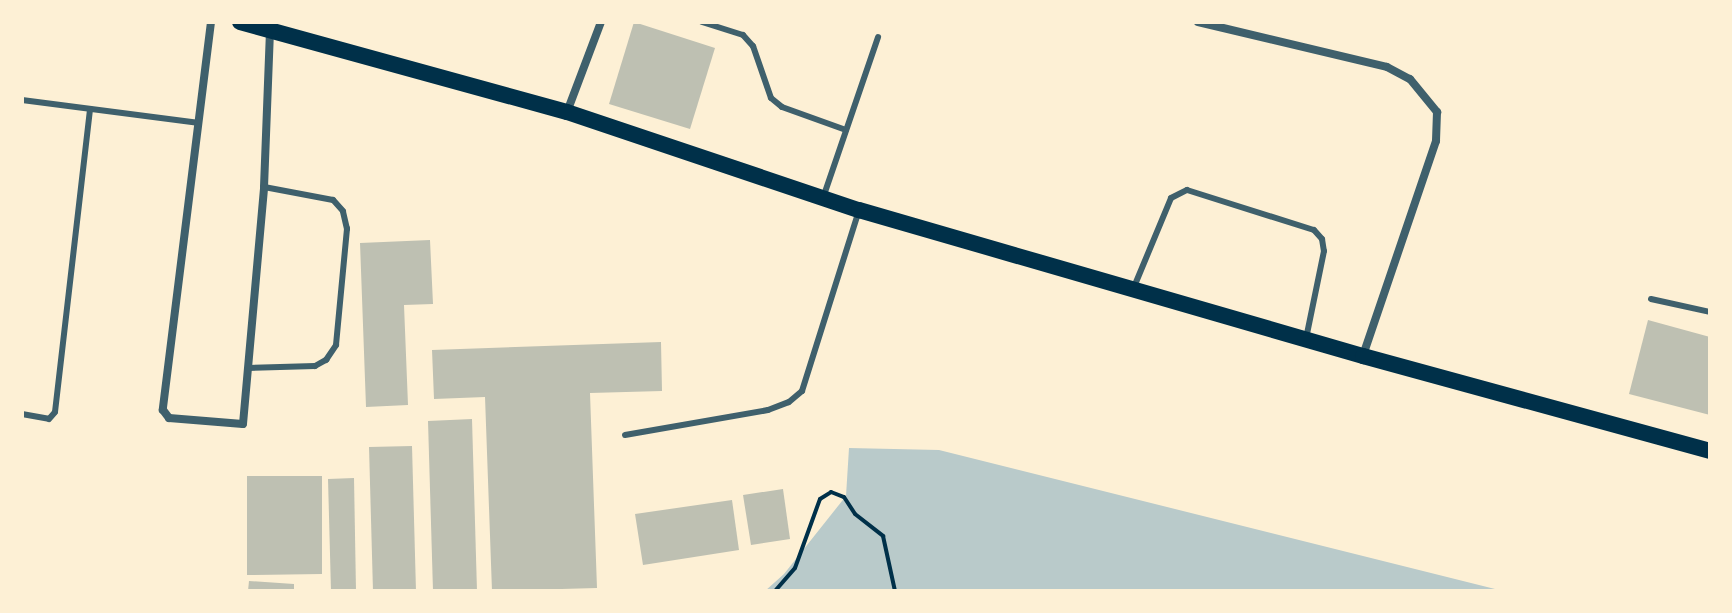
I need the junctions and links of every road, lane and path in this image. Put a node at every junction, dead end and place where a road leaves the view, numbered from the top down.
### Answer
1 (211, 22) edge
2 (240, 22) edge
3 (601, 22) edge
4 (702, 22) edge
5 (1198, 22) edge
6 (271, 26) edge
7 (878, 37) dead end
8 (22, 100) edge
9 (90, 109) junction
10 (567, 112) junction
11 (198, 123) junction
12 (846, 130) junction
13 (264, 187) junction
14 (823, 198) junction
15 (859, 210) junction
16 (1134, 287) junction
17 (1651, 299) dead end
18 (1710, 312) edge
19 (1306, 339) junction
20 (1363, 356) junction
21 (248, 368) junction
22 (22, 414) edge
23 (625, 435) dead end
24 (1710, 451) edge
25 (775, 591) edge
26 (895, 591) edge

1 - 11 street
2 - 6 main road
3 - 10 street
4 - 12 lane
5 - 20 street
6 - 10 main road
6 - 13 street
7 - 12 lane
8 - 9 lane
9 - 11 lane
9 - 22 lane
10 - 14 main road
11 - 21 street
12 - 14 lane
13 - 21 street
13 - 21 lane
14 - 15 main road
15 - 16 main road
15 - 23 lane
16 - 19 main road
16 - 19 lane
17 - 18 lane
19 - 20 main road
20 - 24 main road
25 - 26 path

